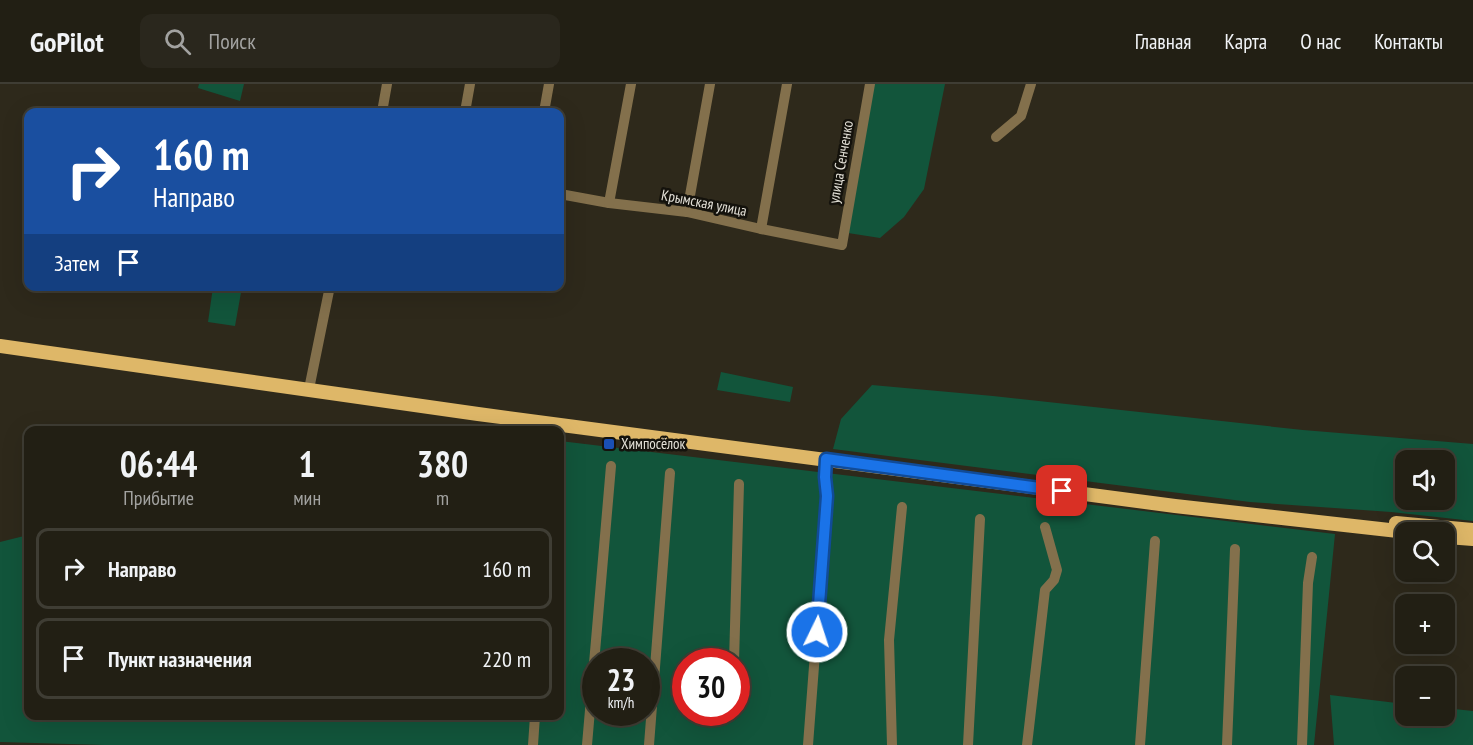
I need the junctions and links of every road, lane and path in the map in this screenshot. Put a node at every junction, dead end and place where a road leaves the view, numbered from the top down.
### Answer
1 (387, 84) edge
2 (470, 84) edge
3 (549, 84) edge
4 (631, 84) edge
5 (710, 84) edge
6 (787, 84) edge
7 (870, 84) edge
8 (1032, 84) edge
9 (383, 108) edge
10 (466, 108) edge
11 (545, 108) edge
12 (996, 137) dead end
13 (564, 195) edge
14 (609, 202) junction
15 (687, 213) junction
16 (761, 229) junction
17 (842, 245) joint
18 (329, 291) edge
19 (0, 346) edge
20 (309, 389) junction
21 (826, 459) junction
22 (611, 466) dead end
23 (670, 473) dead end
24 (739, 484) dead end
25 (902, 507) dead end
26 (980, 519) dead end
27 (1337, 525) junction
28 (1045, 527) dead end
29 (1473, 530) edge
30 (1395, 531) edge
31 (1455, 537) edge
32 (1473, 539) edge
33 (1155, 541) dead end
34 (1235, 549) dead end
35 (1312, 557) dead end
36 (734, 648) edge
37 (535, 720) edge
38 (533, 745) edge
39 (587, 745) edge
40 (649, 745) edge
41 (808, 745) edge
42 (892, 745) edge
43 (968, 745) edge
44 (1027, 745) edge
45 (1140, 745) edge
46 (1227, 745) edge
47 (1302, 745) edge

1 - 9 street
2 - 10 street
3 - 11 street
4 - 14 street
5 - 15 street
6 - 16 street
7 - 17 street, улица Сенченко
8 - 12 street
13 - 14 street, Крымская улица
14 - 15 street, Крымская улица
15 - 16 street, Крымская улица
16 - 17 street, Крымская улица
18 - 20 street
19 - 20 main road
20 - 21 main road
21 - 27 main road
21 - 41 street
22 - 39 street
23 - 40 street
24 - 36 street
25 - 42 street
26 - 43 street
27 - 29 main road
27 - 30 main road
28 - 44 street
31 - 32 main road
33 - 45 street
34 - 46 street
35 - 47 street
37 - 38 street

